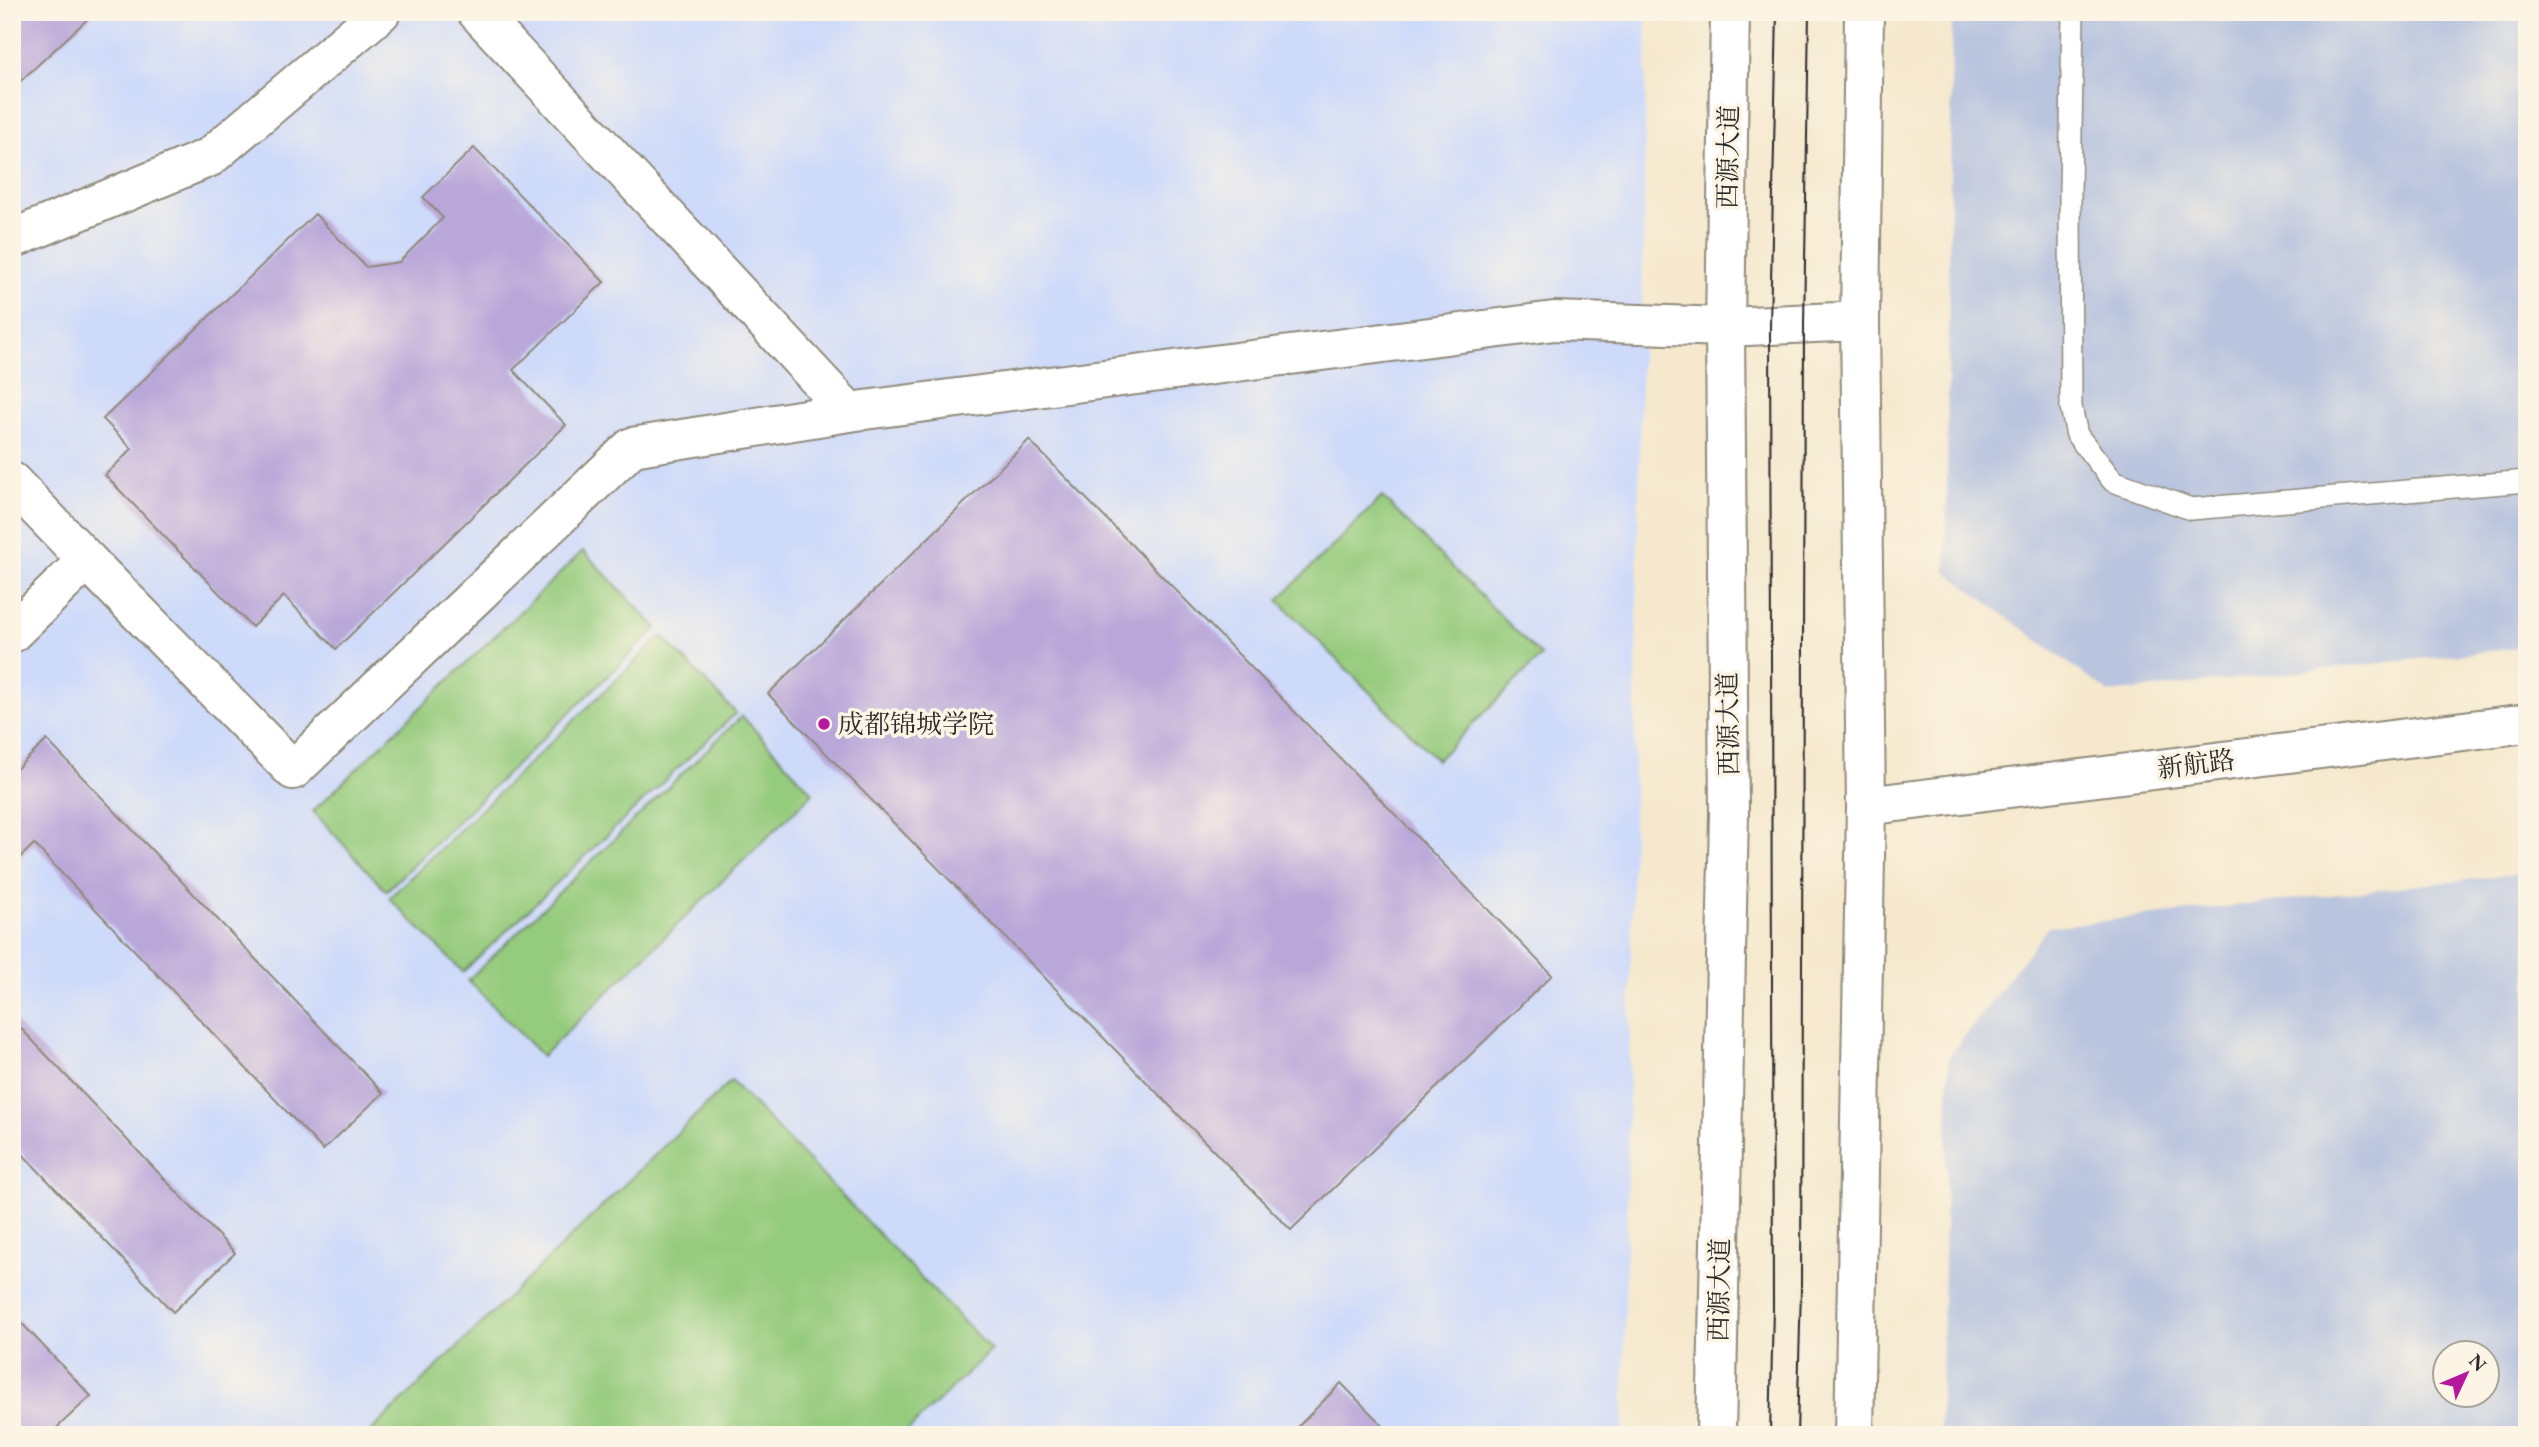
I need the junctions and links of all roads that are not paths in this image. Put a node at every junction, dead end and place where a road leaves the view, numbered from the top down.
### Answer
1 (381, 12) edge
2 (477, 12) edge
3 (1730, 12) edge
4 (1864, 12) edge
5 (2073, 12) edge
6 (12, 239) edge
7 (1860, 321) junction
8 (1724, 327) junction
9 (849, 412) junction
10 (2527, 481) edge
11 (12, 482) edge
12 (87, 559) junction
13 (12, 633) edge
14 (2527, 723) edge
15 (1866, 806) junction
16 (1716, 1435) edge
17 (1854, 1435) edge

1 - 6 street
2 - 9 street
3 - 8 street, 西源大道
4 - 7 street
5 - 10 lane
7 - 8 street
7 - 15 street
8 - 9 street
8 - 16 street, 西源大道
9 - 12 street
11 - 12 street
12 - 13 street
14 - 15 street, 新航路
15 - 17 street

